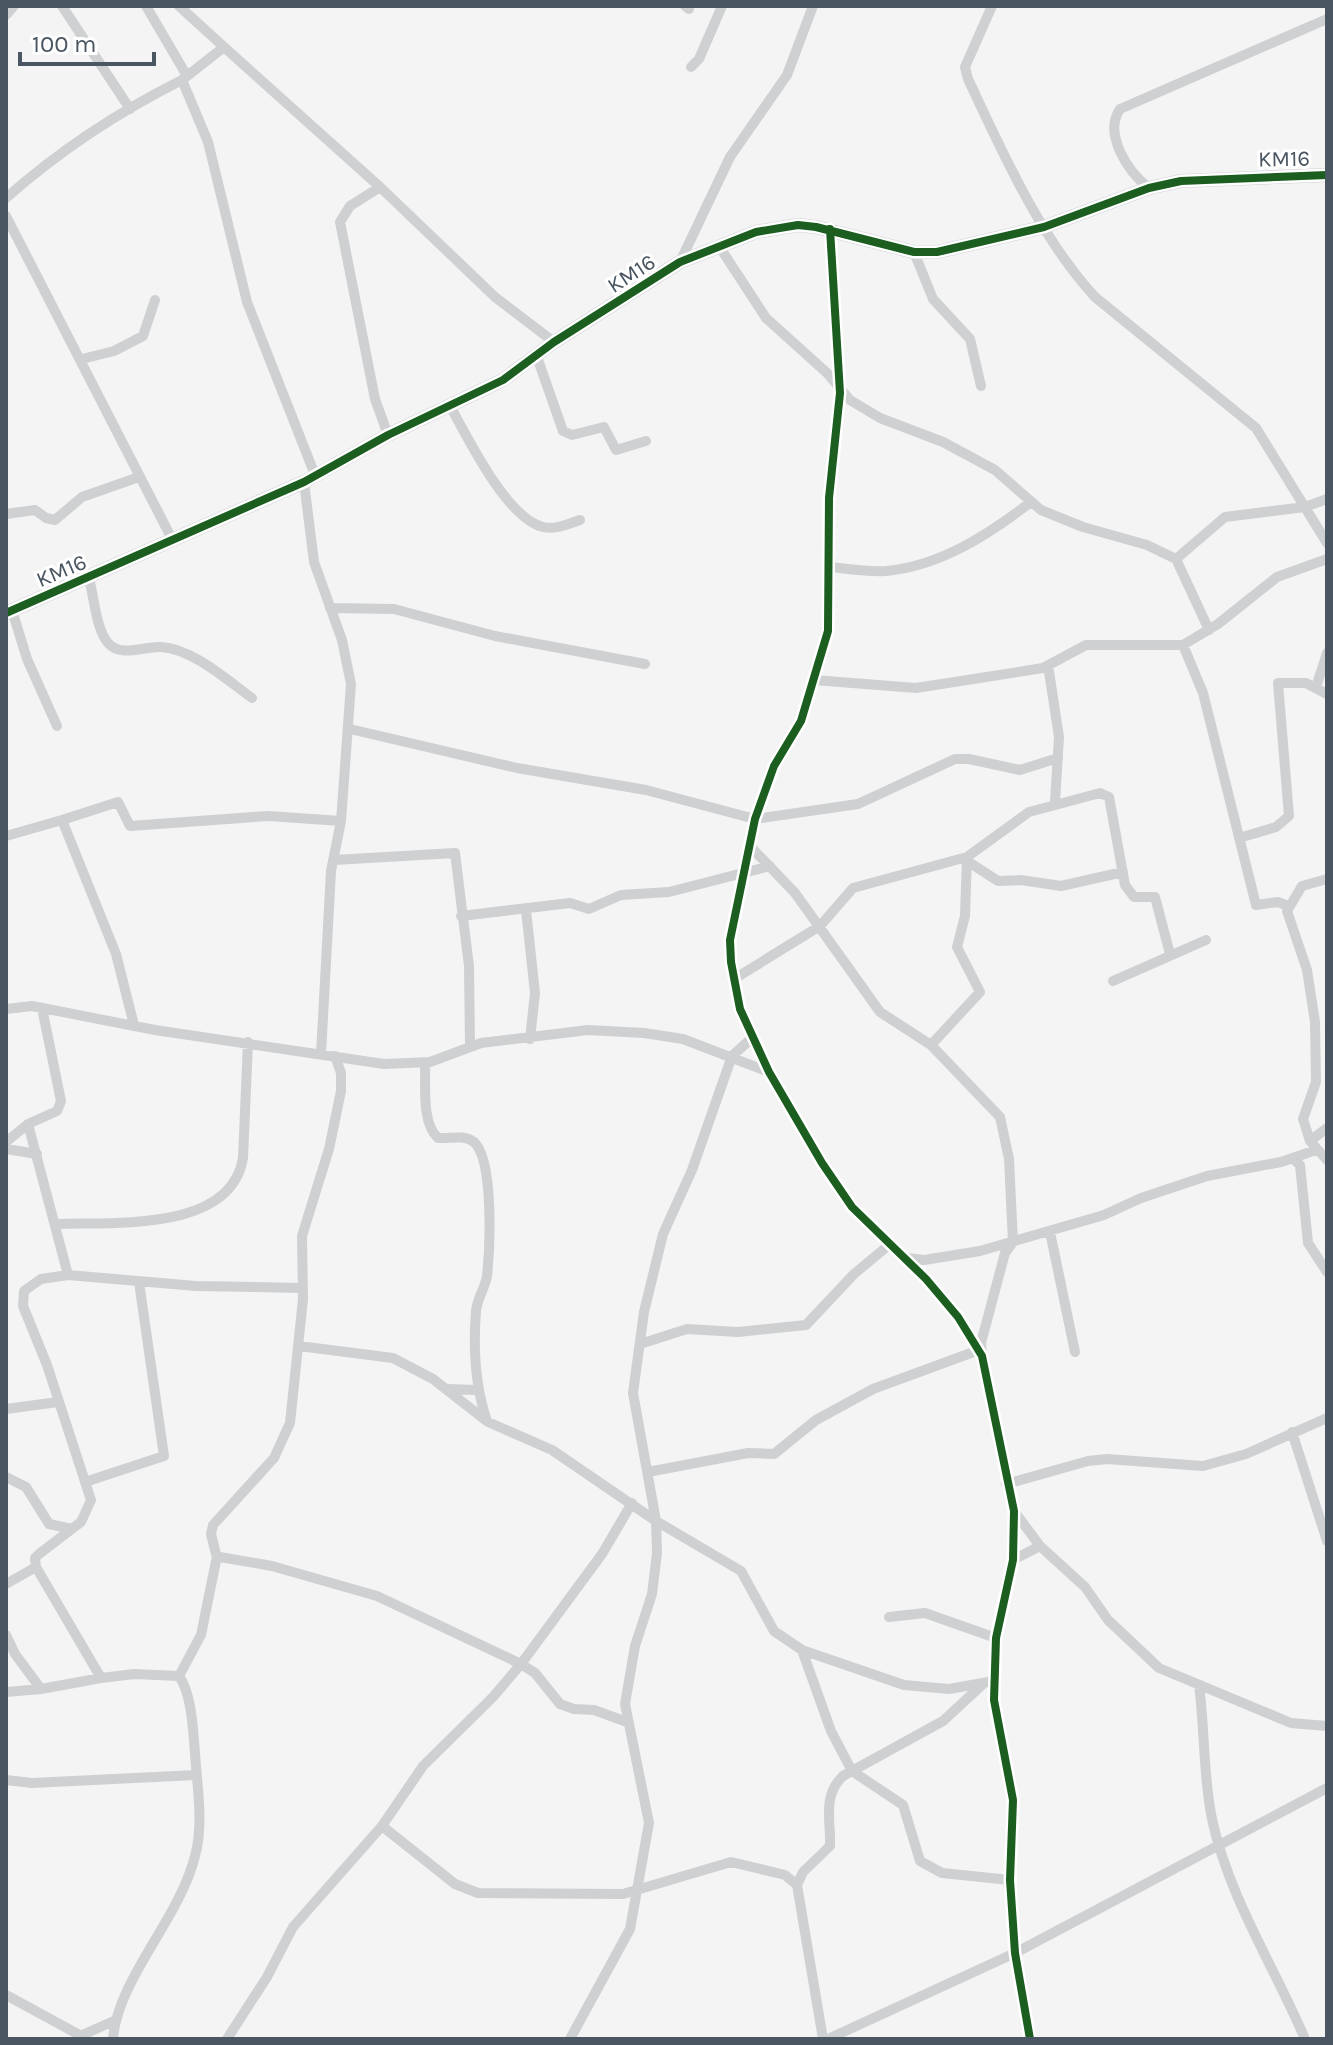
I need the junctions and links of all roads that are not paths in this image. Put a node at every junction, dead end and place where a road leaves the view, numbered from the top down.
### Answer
1 (14, 6) edge
2 (62, 6) edge
3 (146, 6) edge
4 (179, 6) edge
5 (722, 6) edge
6 (813, 6) edge
7 (992, 6) edge
8 (6, 15) edge
9 (1327, 19) edge
10 (224, 47) junction
11 (691, 67) dead end
12 (184, 78) junction
13 (130, 109) junction
14 (1327, 175) edge
15 (380, 187) junction
16 (1149, 188) junction
17 (6, 198) edge
18 (6, 216) edge
19 (1044, 227) junction
20 (830, 229) junction
21 (719, 246) junction
22 (914, 252) junction
23 (680, 262) junction
24 (155, 300) dead end
25 (554, 342) junction
26 (537, 357) junction
27 (82, 359) junction
28 (981, 386) dead end
29 (840, 393) junction
30 (449, 404) junction
31 (388, 435) junction
32 (646, 441) dead end
33 (139, 477) junction
34 (309, 479) junction
35 (1327, 499) edge
36 (1031, 502) junction
37 (1305, 507) junction
38 (6, 514) edge
39 (580, 520) dead end
40 (173, 541) junction
41 (1327, 543) edge
42 (1176, 559) junction
43 (1327, 559) edge
44 (831, 567) junction
45 (89, 578) junction
46 (330, 608) junction
47 (9, 611) edge
48 (1209, 630) junction
49 (1183, 645) junction
50 (1327, 653) edge
51 (645, 664) dead end
52 (1048, 665) junction
53 (814, 680) junction
54 (1316, 687) junction
55 (1327, 694) edge
56 (252, 698) dead end
57 (57, 726) dead end
58 (350, 729) junction
59 (1058, 758) junction
60 (1055, 802) junction
61 (755, 819) junction
62 (62, 820) junction
63 (341, 821) junction
64 (6, 836) edge
65 (1239, 838) junction
66 (749, 845) junction
67 (967, 859) junction
68 (334, 860) junction
69 (770, 866) junction
70 (745, 872) junction
71 (1123, 872) junction
72 (1327, 879) edge
73 (1288, 906) junction
74 (526, 910) junction
75 (461, 916) junction
76 (820, 926) junction
77 (1206, 940) dead end
78 (1170, 954) junction
79 (734, 979) junction
80 (1113, 981) dead end
81 (42, 1008) junction
82 (6, 1009) edge
83 (134, 1025) junction
84 (753, 1037) junction
85 (530, 1039) junction
86 (248, 1042) junction
87 (470, 1045) junction
88 (931, 1045) junction
89 (321, 1054) junction
90 (335, 1056) junction
91 (732, 1056) junction
92 (425, 1063) junction
93 (769, 1072) junction
94 (28, 1124) junction
95 (1327, 1128) edge
96 (6, 1142) edge
97 (1313, 1146) junction
98 (6, 1149) edge
99 (37, 1154) junction
100 (1327, 1160) edge
101 (1291, 1162) junction
102 (57, 1224) junction
103 (1050, 1232) junction
104 (1013, 1242) junction
105 (890, 1244) junction
106 (907, 1258) junction
107 (1327, 1272) edge
108 (68, 1275) junction
109 (139, 1282) junction
110 (303, 1288) junction
111 (640, 1344) junction
112 (299, 1346) junction
113 (1075, 1352) dead end
114 (980, 1353) junction
115 (448, 1389) junction
116 (476, 1390) junction
117 (58, 1402) junction
118 (6, 1409) edge
119 (1327, 1418) edge
120 (488, 1422) junction
121 (1292, 1432) junction
122 (648, 1472) junction
123 (6, 1477) edge
124 (85, 1482) junction
125 (1006, 1484) junction
126 (632, 1503) junction
127 (1014, 1511) junction
128 (656, 1521) junction
129 (72, 1529) junction
130 (1327, 1541) edge
131 (1040, 1546) junction
132 (217, 1558) junction
133 (1013, 1560) junction
134 (36, 1567) junction
135 (6, 1584) edge
136 (889, 1617) dead end
137 (6, 1635) edge
138 (996, 1638) junction
139 (802, 1650) junction
140 (521, 1664) junction
141 (179, 1676) junction
142 (101, 1678) junction
143 (988, 1683) junction
144 (1199, 1685) junction
145 (41, 1689) junction
146 (6, 1692) edge
147 (627, 1722) junction
148 (1327, 1726) edge
149 (852, 1771) junction
150 (196, 1775) junction
151 (6, 1780) edge
152 (1327, 1788) edge
153 (382, 1826) junction
154 (1220, 1847) junction
155 (1010, 1880) junction
156 (797, 1885) junction
157 (639, 1890) junction
158 (1015, 1953) junction
159 (6, 1995) edge
160 (116, 2020) junction
161 (83, 2037) edge
162 (113, 2039) edge
163 (227, 2039) edge
164 (570, 2039) edge
165 (825, 2039) edge
166 (1030, 2039) edge
167 (1305, 2039) edge

1 - 8 street
2 - 13 street
3 - 12 street
4 - 10 street
5 - 11 street
6 - 23 street
7 - 19 street
9 - 16 street
10 - 12 street
10 - 15 street
12 - 13 street
12 - 34 street
13 - 17 street
14 - 16 street, KM16
15 - 25 street
15 - 31 street
16 - 19 street, KM16
18 - 27 street
19 - 22 street, KM16
19 - 37 street
20 - 21 street, KM16
20 - 22 street, KM16
20 - 29 street
21 - 23 street, KM16
21 - 29 street
22 - 28 street
23 - 25 street, KM16
24 - 27 street
25 - 26 street, KM16
26 - 30 street, KM16
26 - 32 street
27 - 33 street
29 - 36 street
29 - 44 street
30 - 31 street, KM16
30 - 39 street
31 - 34 street, KM16
33 - 38 street
33 - 40 street
34 - 40 street, KM16
34 - 46 street
35 - 37 street
36 - 42 street
36 - 44 street
37 - 41 street
37 - 42 street
40 - 45 street, KM16
42 - 48 street
43 - 48 street
44 - 53 street
45 - 47 street, KM16
45 - 56 street
46 - 51 street
46 - 58 street
47 - 57 street
48 - 49 street
49 - 52 street
49 - 65 street
50 - 54 street
52 - 53 street
52 - 59 street
53 - 61 street
54 - 55 street
54 - 65 street
58 - 61 street
58 - 63 street
59 - 60 street
59 - 61 street
60 - 67 street
60 - 71 street
61 - 66 street
62 - 63 street
62 - 64 street
62 - 83 street
63 - 68 street
65 - 73 street
66 - 69 street
66 - 70 street
67 - 71 street
67 - 76 street
67 - 88 street
68 - 75 street
68 - 89 street
69 - 70 street
69 - 76 street
70 - 74 street
70 - 79 street
71 - 78 street
72 - 73 street
73 - 97 street
74 - 75 street
74 - 85 street
75 - 87 street
76 - 79 street
76 - 88 street
77 - 78 street
78 - 80 street
79 - 84 street
81 - 82 street
81 - 83 street
81 - 94 street
83 - 86 street
84 - 91 street
84 - 93 street
85 - 87 street
85 - 91 street
86 - 89 street
86 - 102 street
87 - 92 street
88 - 104 street
89 - 90 street
90 - 92 street
90 - 110 street
91 - 93 street
91 - 111 street
92 - 116 street
93 - 105 street
94 - 96 street
94 - 99 street
95 - 97 street
97 - 100 street
97 - 101 street
98 - 99 street
99 - 102 street
101 - 103 street
101 - 107 street
102 - 108 street
103 - 104 street
103 - 113 street
104 - 106 street
104 - 114 street
105 - 106 street
105 - 111 street
106 - 114 street
108 - 109 street
108 - 117 street
109 - 110 street
109 - 124 street
110 - 112 street
111 - 122 street
112 - 115 street
112 - 132 street
114 - 122 street
114 - 125 street
115 - 116 street
115 - 120 street
116 - 120 street
117 - 118 street
117 - 124 street
119 - 121 street
120 - 126 street
121 - 125 street
121 - 130 street
122 - 128 street
123 - 129 street
124 - 129 street
125 - 127 street
126 - 128 street
126 - 140 street
127 - 131 street
127 - 133 street
128 - 139 street
128 - 147 street
129 - 134 street
131 - 133 street
131 - 144 street
132 - 140 street
132 - 141 street
133 - 138 street
134 - 135 street
134 - 142 street
136 - 138 street
137 - 145 street
138 - 143 street
139 - 143 street
139 - 149 street
140 - 147 street
140 - 153 street
141 - 142 street
141 - 150 street
142 - 145 street
143 - 149 street
143 - 155 street
144 - 148 street
144 - 154 street
145 - 146 street
147 - 157 street
149 - 155 street
149 - 156 street
150 - 151 street
150 - 160 street
152 - 154 street
153 - 157 street
153 - 163 street
154 - 158 street
154 - 167 street
155 - 158 street
156 - 157 street
156 - 165 street
157 - 164 street
158 - 165 street
158 - 166 street
159 - 161 street
160 - 161 street
160 - 162 street

